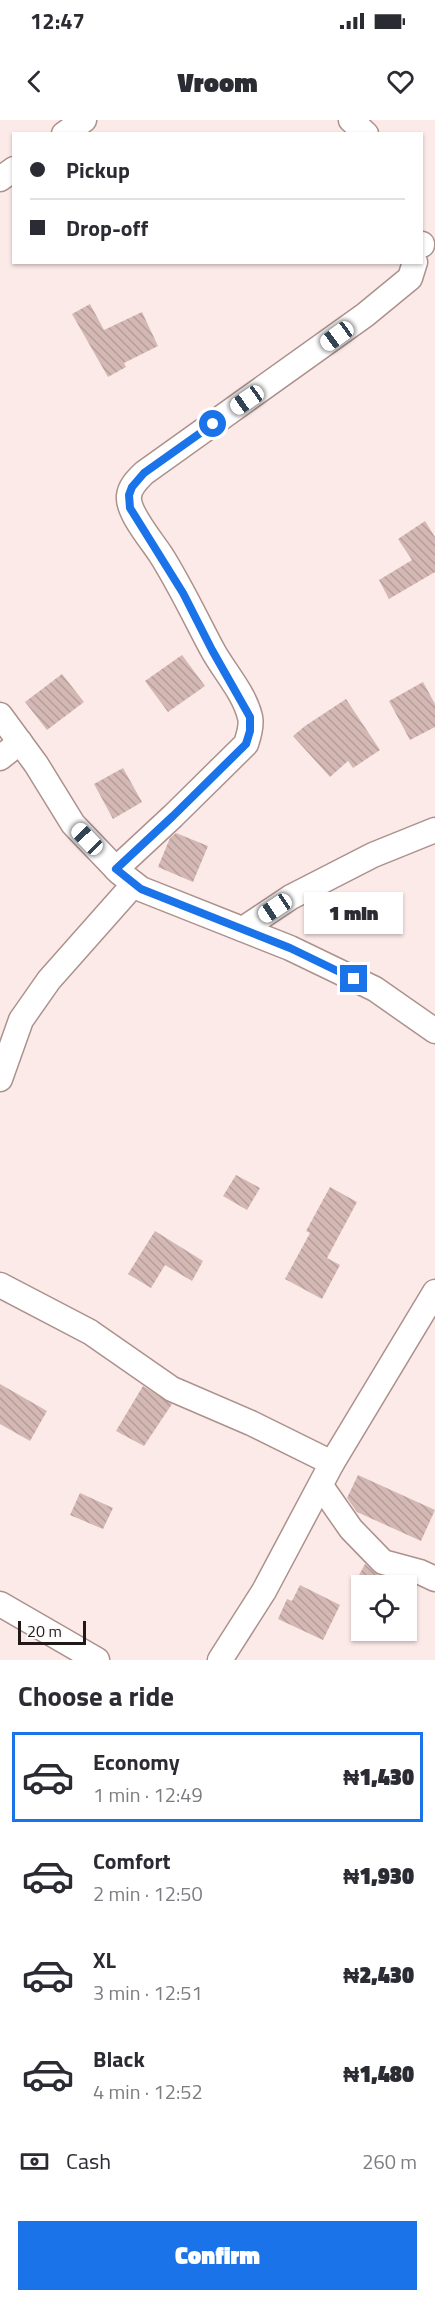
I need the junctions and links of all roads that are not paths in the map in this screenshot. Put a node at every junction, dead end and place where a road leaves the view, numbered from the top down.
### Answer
1 (84, 120) edge
2 (351, 120) edge
3 (67, 132) edge
4 (364, 132) edge
5 (414, 264) edge
6 (0, 715) edge
7 (20, 742) junction
8 (0, 758) edge
9 (435, 830) edge
10 (116, 869) junction
11 (134, 884) junction
12 (243, 929) junction
13 (435, 1031) edge
14 (0, 1079) edge
15 (0, 1285) edge
16 (435, 1292) edge
17 (332, 1463) junction
18 (321, 1486) junction
19 (435, 1579) edge
20 (0, 1604) edge
21 (97, 1660) edge
22 (220, 1660) edge

1 - 3 street
2 - 4 street
5 - 10 street
6 - 7 street
7 - 8 street
7 - 10 street
9 - 12 street
10 - 11 street
11 - 12 street
11 - 14 street
12 - 13 street
15 - 17 street
16 - 17 street
17 - 18 street
18 - 19 street
18 - 22 street
20 - 21 street

